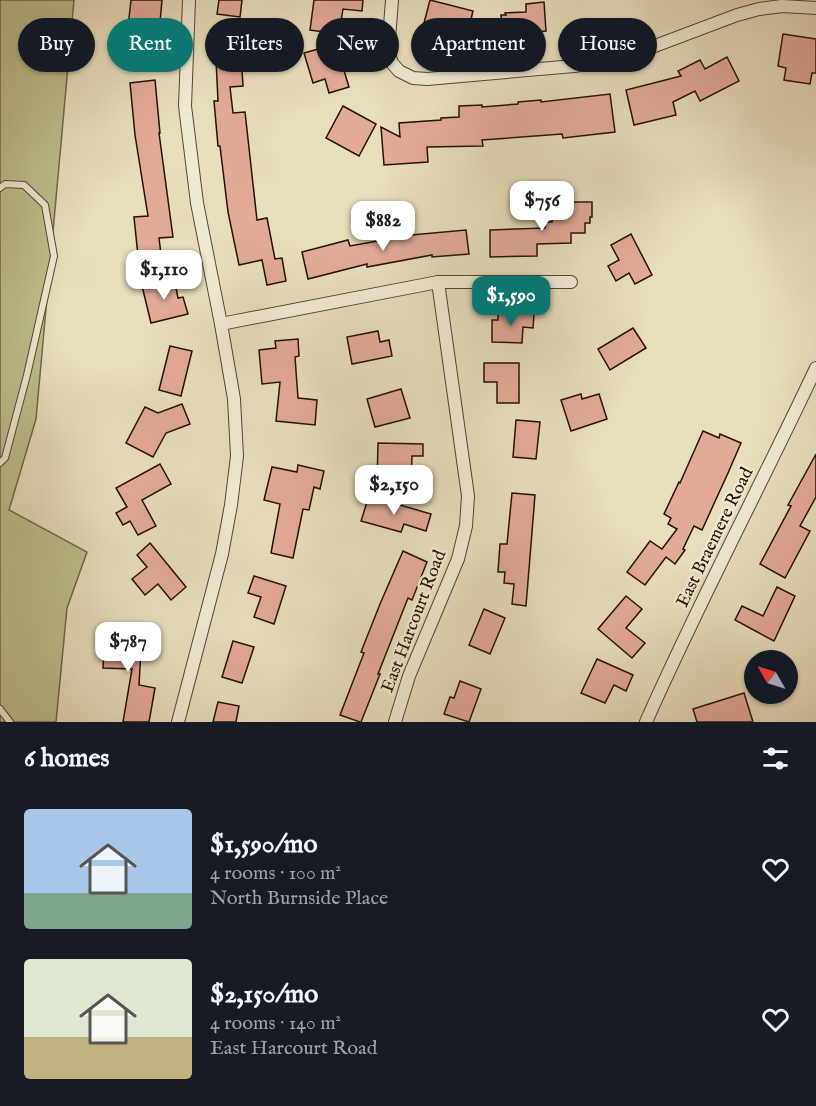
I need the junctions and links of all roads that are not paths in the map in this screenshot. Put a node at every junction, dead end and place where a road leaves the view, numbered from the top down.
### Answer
1 (189, 0) edge
2 (392, 0) edge
3 (816, 8) edge
4 (0, 188) edge
5 (438, 282) junction
6 (571, 282) dead end
7 (221, 324) junction
8 (816, 368) edge
9 (0, 464) edge
10 (0, 709) edge
11 (10, 722) edge
12 (178, 722) edge
13 (395, 722) edge
14 (646, 722) edge

1 - 7 street
2 - 3 street
4 - 9 lane
5 - 6 street
5 - 7 street
5 - 13 street, East Harcourt Road
7 - 12 street
8 - 14 street, East Braemere Road
10 - 11 lane

